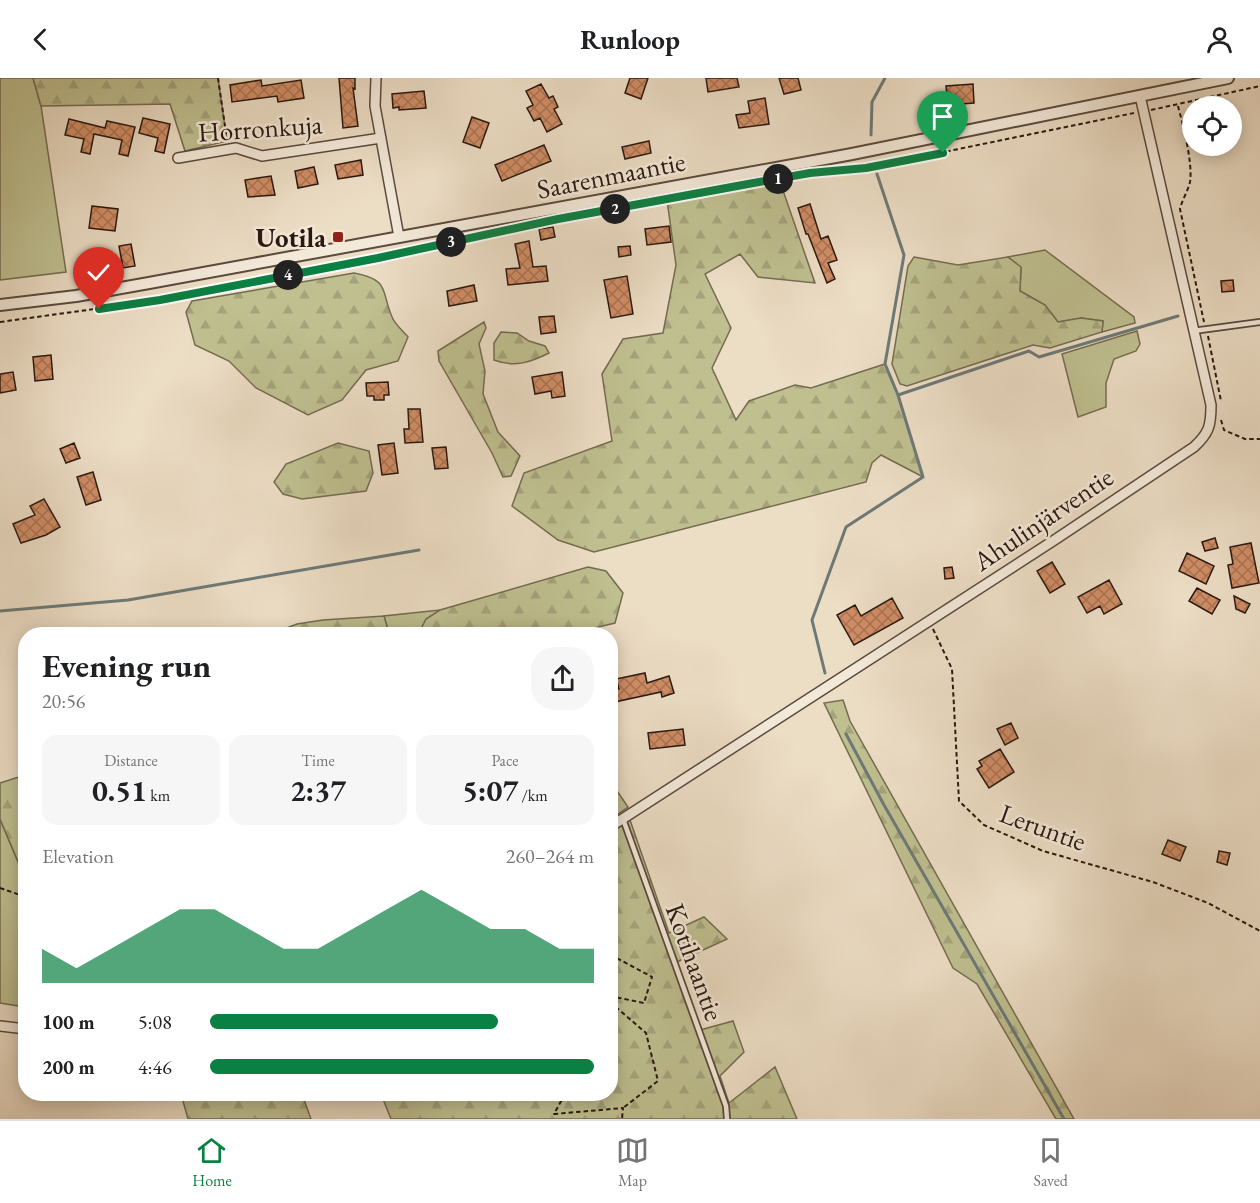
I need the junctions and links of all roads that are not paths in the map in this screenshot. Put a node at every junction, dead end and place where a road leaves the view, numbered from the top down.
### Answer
1 (376, 78) edge
2 (1228, 78) edge
3 (1140, 96) junction
4 (381, 138) junction
5 (178, 158) dead end
6 (399, 237) junction
7 (0, 305) edge
8 (1260, 322) edge
9 (1193, 331) junction
10 (623, 819) junction
11 (618, 822) edge
12 (0, 1026) edge
13 (18, 1028) edge
14 (727, 1119) edge

1 - 4 street
2 - 3 street, Saarenmaantie
3 - 6 street, Saarenmaantie
3 - 9 street
4 - 5 street, Horronkuja
4 - 6 street
6 - 7 street, Saarenmaantie
8 - 9 lane
9 - 10 street, Ahulinjärventie
10 - 11 street, Ahulinjärventie
10 - 14 lane, Kotihaantie
12 - 13 street

